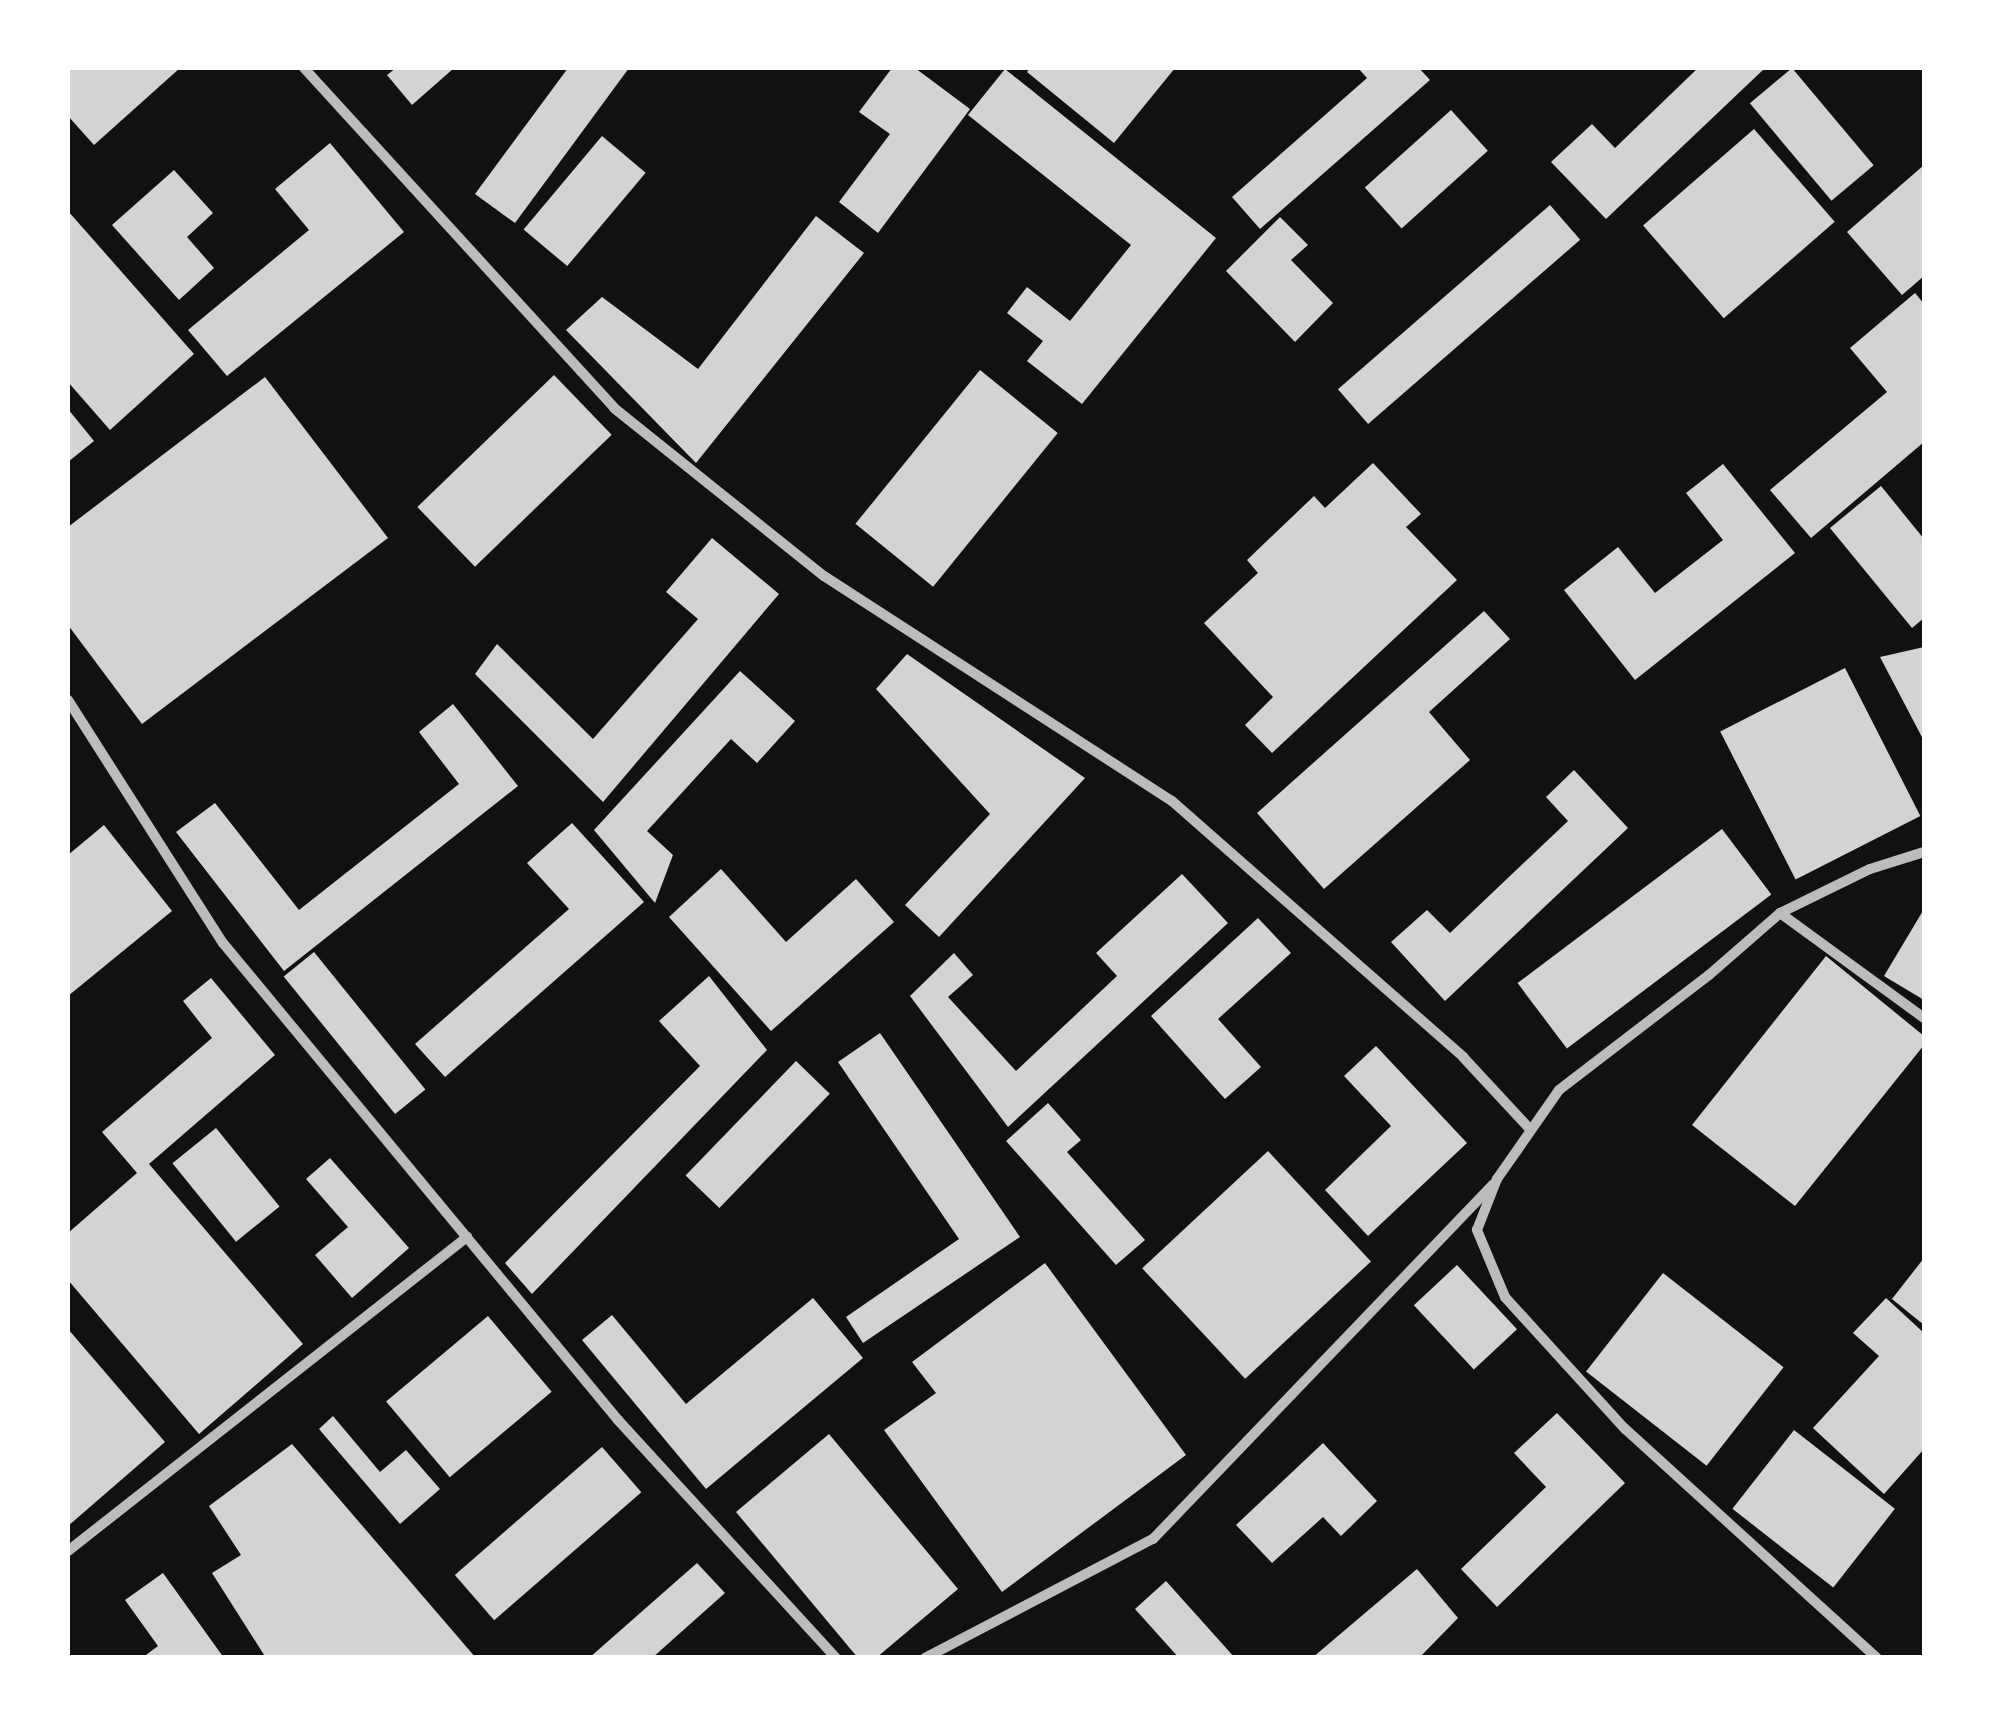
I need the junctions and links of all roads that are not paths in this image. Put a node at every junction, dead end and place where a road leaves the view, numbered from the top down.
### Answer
1 (304, 68) edge
2 (68, 700) edge
3 (1924, 852) edge
4 (1780, 913) junction
5 (1924, 1018) edge
6 (1529, 1128) junction
7 (1497, 1179) junction
8 (467, 1237) junction
9 (68, 1551) edge
10 (836, 1658) edge
11 (925, 1658) edge
12 (1876, 1658) edge

1 - 6 street
2 - 8 street
3 - 4 street
4 - 5 street
4 - 6 street
6 - 7 street
7 - 11 street
7 - 12 street
8 - 9 street
8 - 10 street

